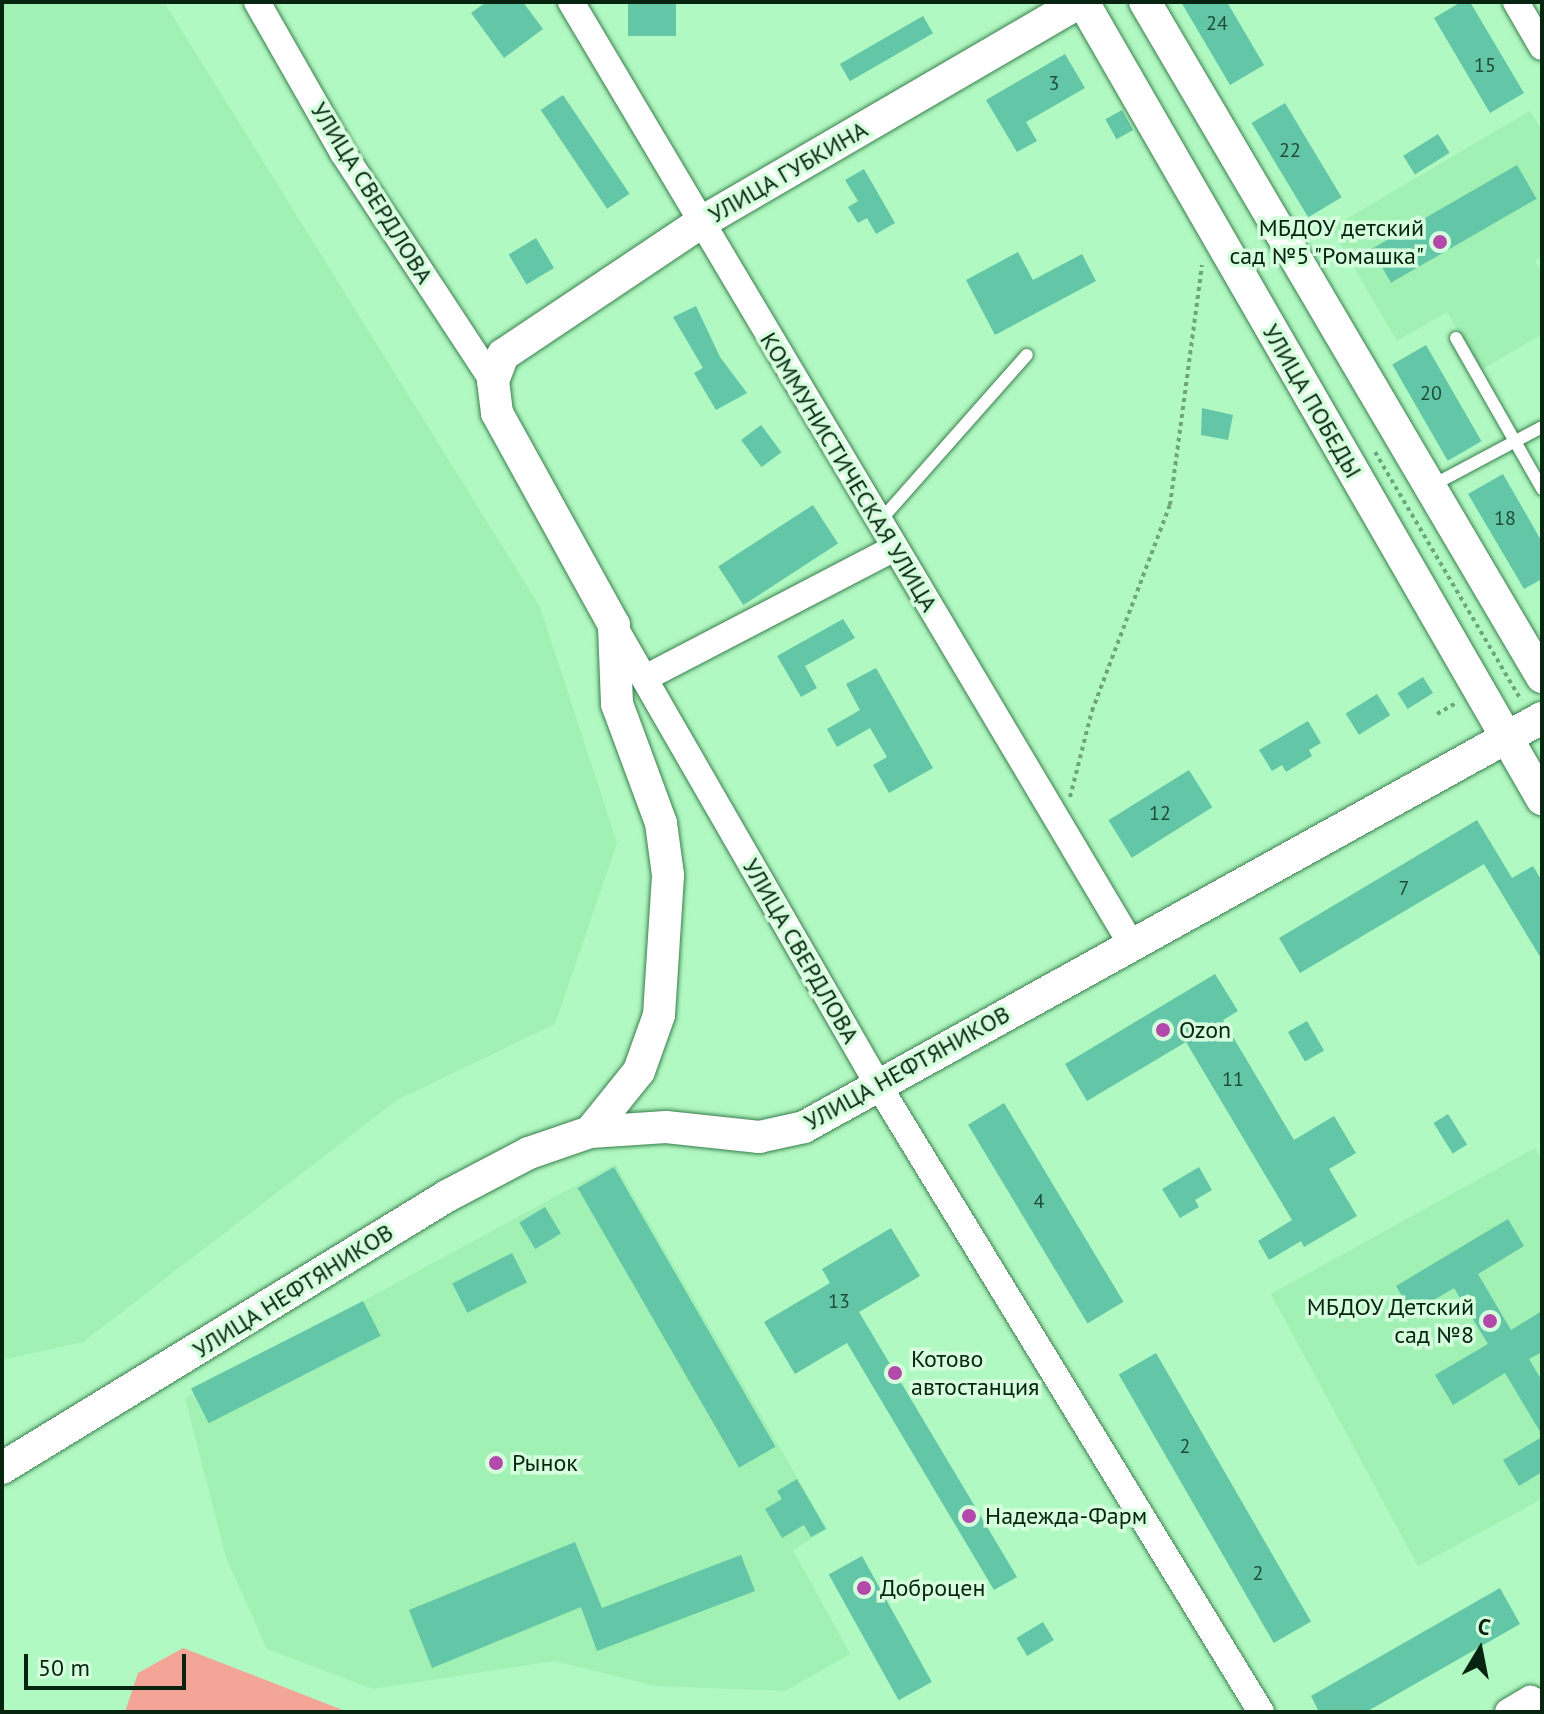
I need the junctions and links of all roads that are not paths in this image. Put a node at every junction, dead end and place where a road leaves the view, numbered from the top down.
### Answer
1 (257, 2) edge
2 (571, 2) edge
3 (1082, 2) edge
4 (1145, 2) edge
5 (1516, 2) edge
6 (1542, 47) edge
7 (700, 223) junction
8 (1456, 338) dead end
9 (1027, 355) dead end
10 (498, 368) junction
11 (1542, 427) edge
12 (1516, 440) junction
13 (1430, 487) junction
14 (1542, 489) edge
15 (879, 522) junction
16 (895, 548) junction
17 (614, 625) junction
18 (1542, 677) edge
19 (645, 678) junction
20 (1542, 718) edge
21 (1506, 738) junction
22 (1542, 799) edge
23 (1130, 942) junction
24 (880, 1088) junction
25 (590, 1132) junction
26 (2, 1468) edge
27 (1542, 1703) edge
28 (1261, 1712) edge
29 (1508, 1712) edge

1 - 10 street, УЛИЦА СВЕРДЛОВА
2 - 7 street, КОММУНИСТИЧЕСКАЯ УЛИЦА
3 - 7 street, УЛИЦА ГУБКИНА
3 - 21 street, УЛИЦА ПОБЕДЫ
4 - 13 street
5 - 6 street
7 - 10 street, УЛИЦА ГУБКИНА
7 - 15 street, КОММУНИСТИЧЕСКАЯ УЛИЦА
8 - 12 lane
9 - 15 lane
10 - 17 street, УЛИЦА СВЕРДЛОВА
11 - 12 lane
12 - 13 lane
12 - 14 lane
13 - 18 street
15 - 16 street, КОММУНИСТИЧЕСКАЯ УЛИЦА
16 - 19 street
16 - 23 street, КОММУНИСТИЧЕСКАЯ УЛИЦА
17 - 19 street, УЛИЦА СВЕРДЛОВА
17 - 25 street
19 - 24 street, УЛИЦА СВЕРДЛОВА
20 - 21 street, УЛИЦА НЕФТЯНИКОВ
21 - 22 street, УЛИЦА ПОБЕДЫ
21 - 23 street, УЛИЦА НЕФТЯНИКОВ
23 - 24 street, УЛИЦА НЕФТЯНИКОВ
24 - 25 street, УЛИЦА НЕФТЯНИКОВ
24 - 28 street, УЛИЦА СВЕРДЛОВА
25 - 26 street, УЛИЦА НЕФТЯНИКОВ
27 - 29 street

